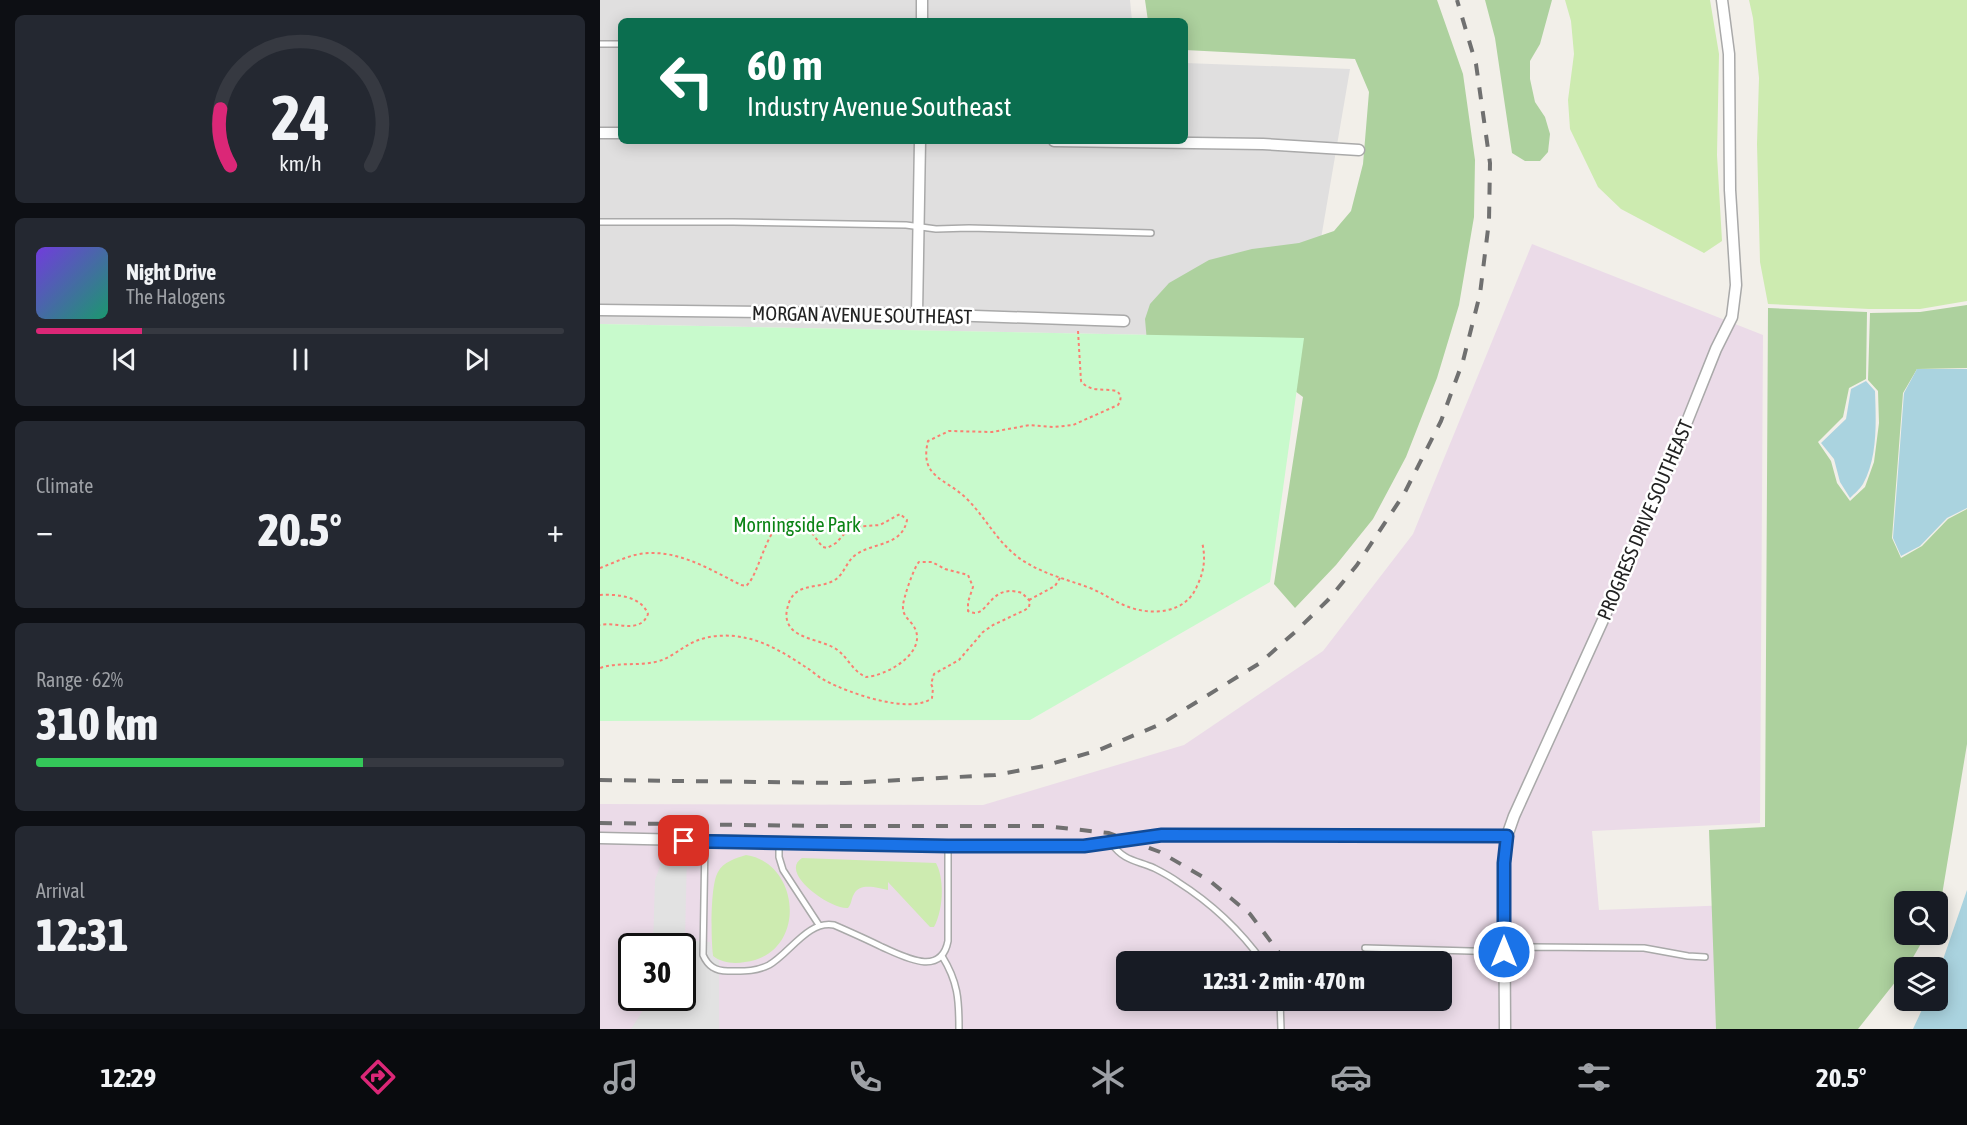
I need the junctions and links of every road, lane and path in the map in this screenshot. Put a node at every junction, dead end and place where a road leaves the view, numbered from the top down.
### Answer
1 (922, 0) edge
2 (1722, 0) edge
3 (922, 18) edge
4 (600, 44) edge
5 (618, 44) edge
6 (600, 133) edge
7 (618, 133) edge
8 (1188, 143) edge
9 (920, 144) edge
10 (1359, 150) dead end
11 (600, 222) edge
12 (919, 227) junction
13 (1151, 233) dead end
14 (600, 310) edge
15 (917, 314) junction
16 (1078, 319) junction
17 (1124, 321) dead end
18 (1202, 542) dead end
19 (600, 568) edge
20 (1060, 578) junction
21 (600, 595) edge
22 (1029, 600) junction
23 (600, 625) edge
24 (600, 668) edge
25 (1507, 836) junction
26 (600, 838) edge
27 (705, 841) junction
28 (1111, 842) junction
29 (779, 843) junction
30 (948, 846) junction
31 (819, 925) junction
32 (1365, 948) dead end
33 (1255, 951) edge
34 (1504, 952) junction
35 (942, 956) junction
36 (1705, 957) dead end
37 (1281, 1011) edge
38 (959, 1029) edge
39 (1281, 1029) edge
40 (1505, 1029) edge

1 - 3 street
2 - 25 street, PROGRESS DRIVE SOUTHEAST
4 - 5 lane
6 - 7 street
8 - 10 street
9 - 12 street
11 - 12 lane
12 - 13 lane
12 - 15 street
14 - 15 street, MORGAN AVENUE SOUTHEAST
15 - 16 street, MORGAN AVENUE SOUTHEAST
16 - 17 street, MORGAN AVENUE SOUTHEAST
16 - 20 path
18 - 20 path
19 - 22 path
20 - 22 path
21 - 23 path
22 - 24 path
25 - 28 street
25 - 34 street, PROGRESS DRIVE SOUTHEAST
26 - 27 street
27 - 29 street
27 - 31 lane
28 - 30 street
28 - 33 lane
29 - 30 street
29 - 31 lane
30 - 35 lane
31 - 35 lane
32 - 34 lane
34 - 36 lane
34 - 40 street, PROGRESS DRIVE SOUTHEAST
35 - 38 lane
37 - 39 lane

